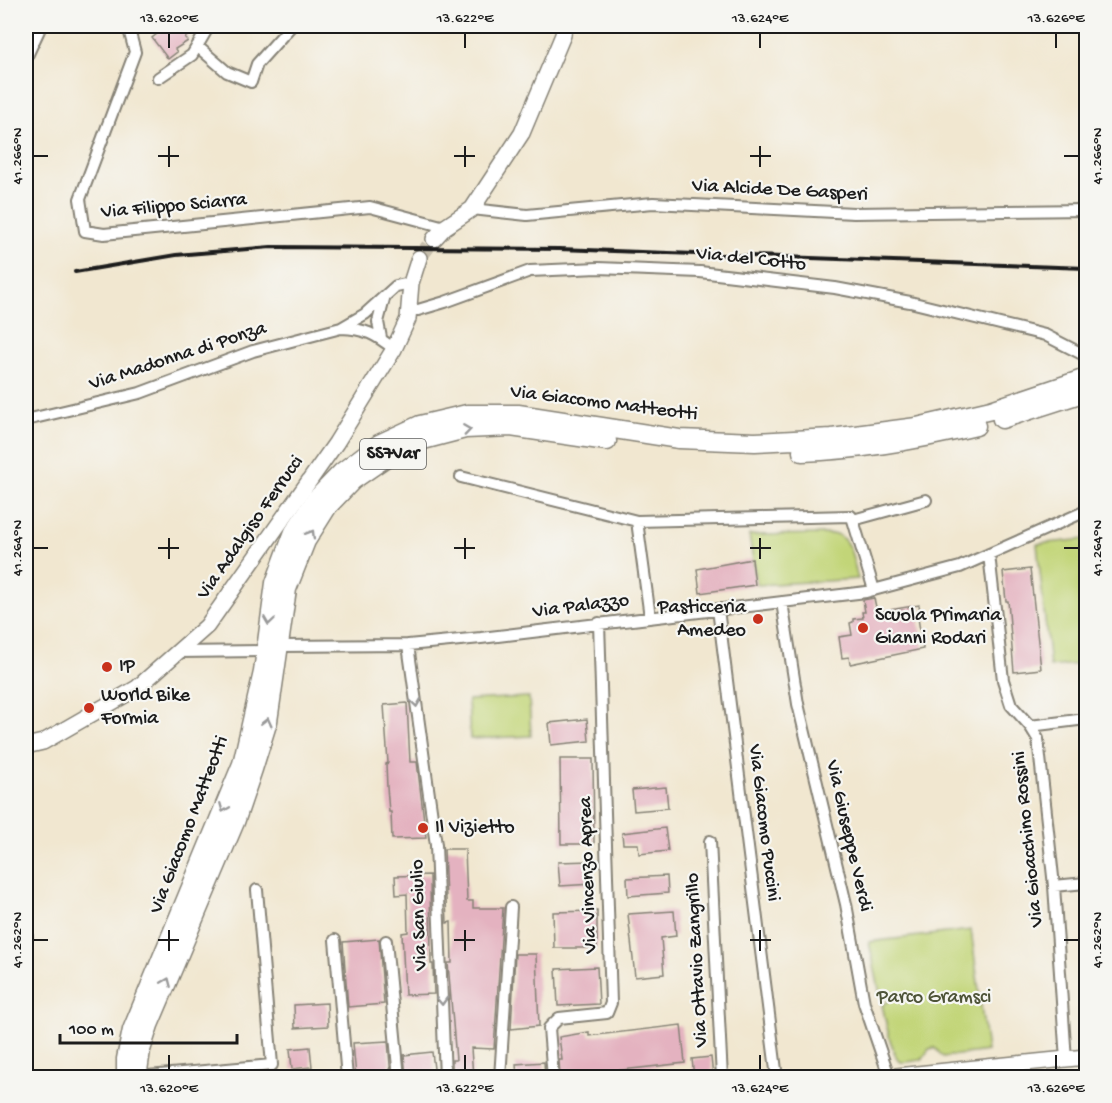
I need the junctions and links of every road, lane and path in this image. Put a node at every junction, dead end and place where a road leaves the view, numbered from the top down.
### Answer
1 (41, 26) edge
2 (128, 26) edge
3 (209, 26) edge
4 (291, 26) edge
5 (564, 26) edge
6 (197, 46) junction
7 (26, 58) edge
8 (158, 78) dead end
9 (472, 209) junction
10 (1086, 210) edge
11 (445, 227) junction
12 (434, 238) tunnel mouth
13 (419, 258) tunnel mouth
14 (411, 283) junction
15 (384, 298) junction
16 (409, 310) junction
17 (341, 328) junction
18 (381, 338) junction
19 (394, 349) junction
20 (1086, 356) edge
21 (1080, 387) edge
22 (26, 420) edge
23 (461, 477) dead end
24 (926, 500) dead end
25 (1086, 511) edge
26 (853, 520) junction
27 (637, 521) junction
28 (989, 554) junction
29 (874, 590) junction
30 (782, 602) junction
31 (718, 609) junction
32 (650, 617) junction
33 (599, 623) junction
34 (408, 645) junction
35 (272, 648) junction
36 (178, 652) junction
37 (1086, 719) edge
38 (1030, 726) junction
39 (26, 746) edge
40 (710, 841) dead end
41 (1086, 883) edge
42 (1054, 886) junction
43 (257, 890) dead end
44 (511, 907) dead end
45 (26, 926) edge
46 (27, 938) dead end
47 (335, 940) dead end
48 (386, 941) dead end
49 (1086, 1057) edge
50 (1066, 1060) junction
51 (134, 1077) edge
52 (346, 1077) edge
53 (399, 1077) edge
54 (445, 1077) edge
55 (500, 1077) edge
56 (553, 1077) edge
57 (722, 1077) edge
58 (777, 1077) edge
59 (883, 1077) edge

1 - 7 street
2 - 11 street, Via Filippo Sciarra
3 - 6 street
4 - 6 street
5 - 9 street
6 - 8 street
9 - 10 street, Via Alcide De Gasperi
9 - 11 street
11 - 12 street
13 - 14 street, Via Adalgiso Ferrucci
14 - 15 street, Via Madonna di Ponza
14 - 16 street, Via Adalgiso Ferrucci
15 - 17 street, Via Madonna di Ponza
15 - 18 street
16 - 19 street, Via Adalgiso Ferrucci
16 - 20 street, Via del Cotto
17 - 18 street, Via Madonna di Ponza
17 - 22 street, Via Madonna di Ponza
18 - 19 street, Via Madonna di Ponza
19 - 36 street, Via Adalgiso Ferrucci
35 -> 21 main road, Via Giacomo Matteotti / SS7Var
21 -> 35 main road, Via Giacomo Matteotti / SS7Var
23 - 27 street
24 - 26 street
25 - 28 street, Via Palazzo
26 - 27 street
26 - 29 street
27 - 32 street
28 - 29 street, Via Palazzo
28 - 38 street, Via Gioacchino Rossini
29 - 30 street, Via Palazzo
30 - 31 street, Via Palazzo
30 - 59 street, Via Giuseppe Verdi
31 - 32 street, Via Palazzo
31 - 58 street, Via Giacomo Puccini
32 - 33 street, Via Palazzo
33 - 34 street, Via Palazzo
33 - 56 street, Via Vincenzo Aprea
34 - 35 street, Via Palazzo
34 -> 54 street, Via San Giulio
35 - 36 street, Via Palazzo
35 - 51 main road, Via Giacomo Matteotti / SS7Var
36 - 39 street, Via Adalgiso Ferrucci
37 - 38 street
38 - 42 street, Via Gioacchino Rossini
40 - 57 street, Via Ottavio Zangrillo
41 - 42 street
42 - 50 street, Via Gioacchino Rossini
43 - 51 street
44 - 55 street
45 - 46 street
47 - 52 street
48 - 53 street
49 - 50 street
50 - 59 street

